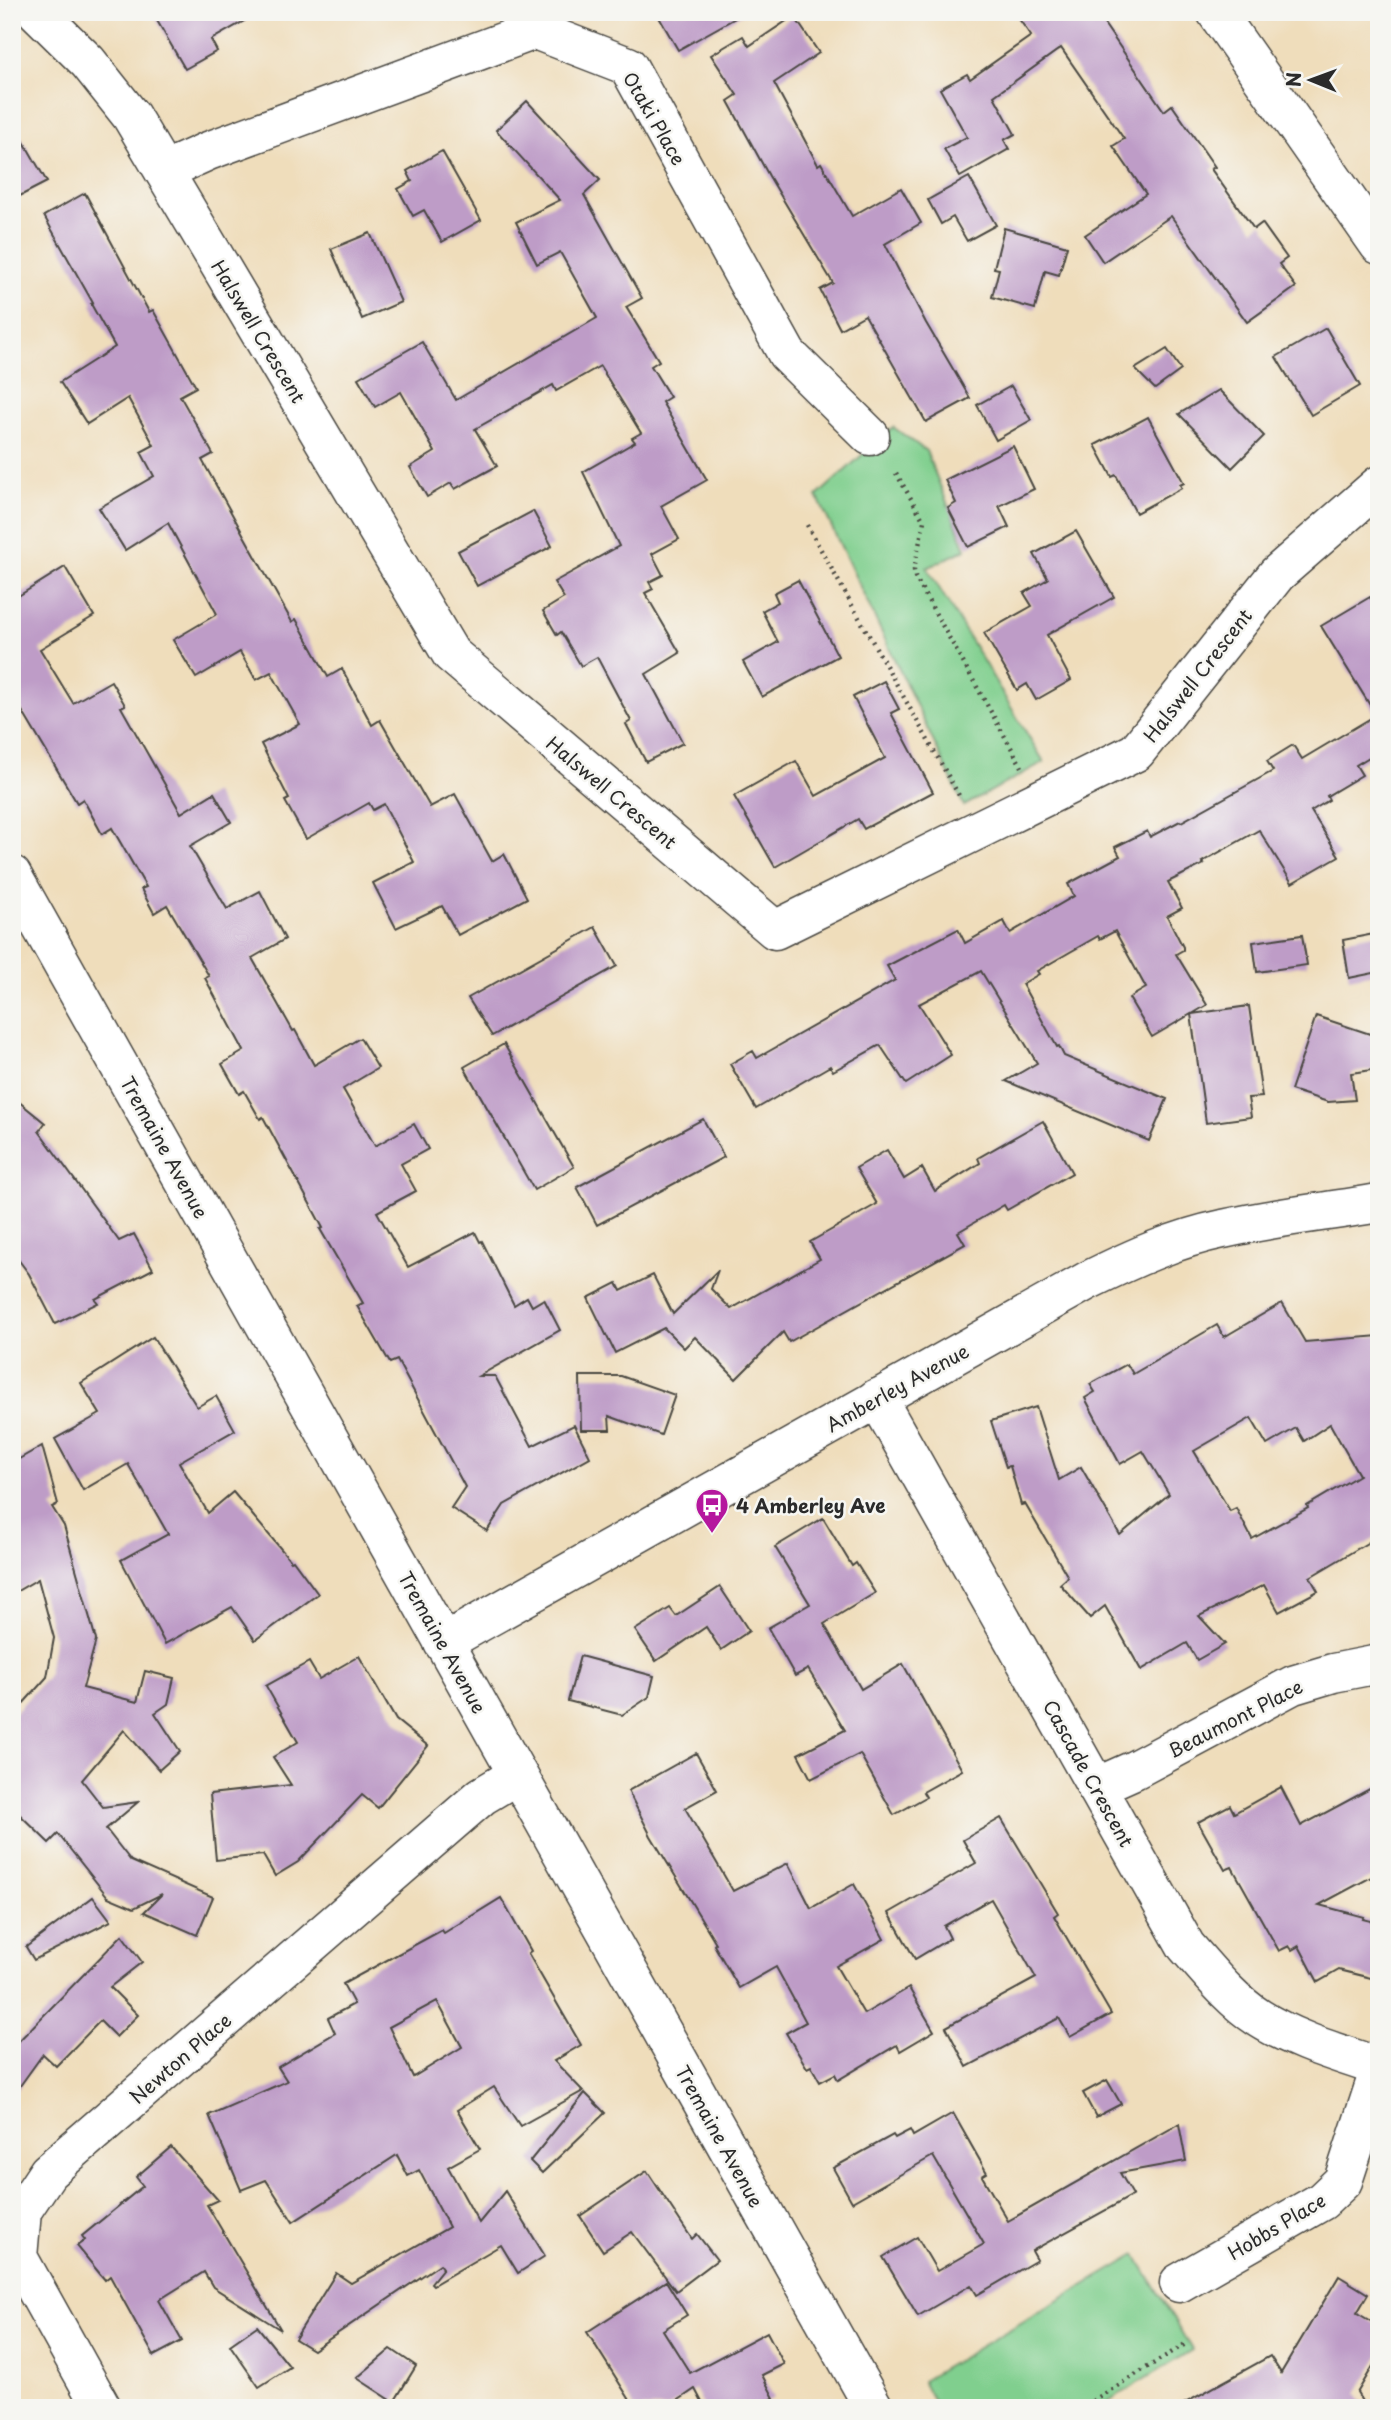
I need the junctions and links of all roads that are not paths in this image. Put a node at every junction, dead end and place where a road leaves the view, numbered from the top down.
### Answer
1 (37, 12) edge
2 (1216, 12) edge
3 (164, 172) junction
4 (1379, 245) edge
5 (870, 436) dead end
6 (1379, 485) edge
7 (12, 875) edge
8 (1379, 1203) edge
9 (877, 1398) junction
10 (443, 1643) junction
11 (1379, 1664) edge
12 (517, 1775) junction
13 (1096, 1787) junction
14 (1379, 2069) edge
15 (1179, 2283) dead end
16 (102, 2408) edge
17 (874, 2408) edge

1 - 3 street, Halswell Crescent
2 - 4 street
3 - 5 street, Otaki Place
3 - 6 street, Halswell Crescent
7 - 10 street, Tremaine Avenue
8 - 9 street, Amberley Avenue
9 - 10 street, Amberley Avenue
9 - 13 street, Cascade Crescent
10 - 12 street, Tremaine Avenue
11 - 13 street, Beaumont Place
12 - 16 street, Newton Place
12 - 17 street, Tremaine Avenue
13 - 14 street, Cascade Crescent
14 - 15 street, Hobbs Place

